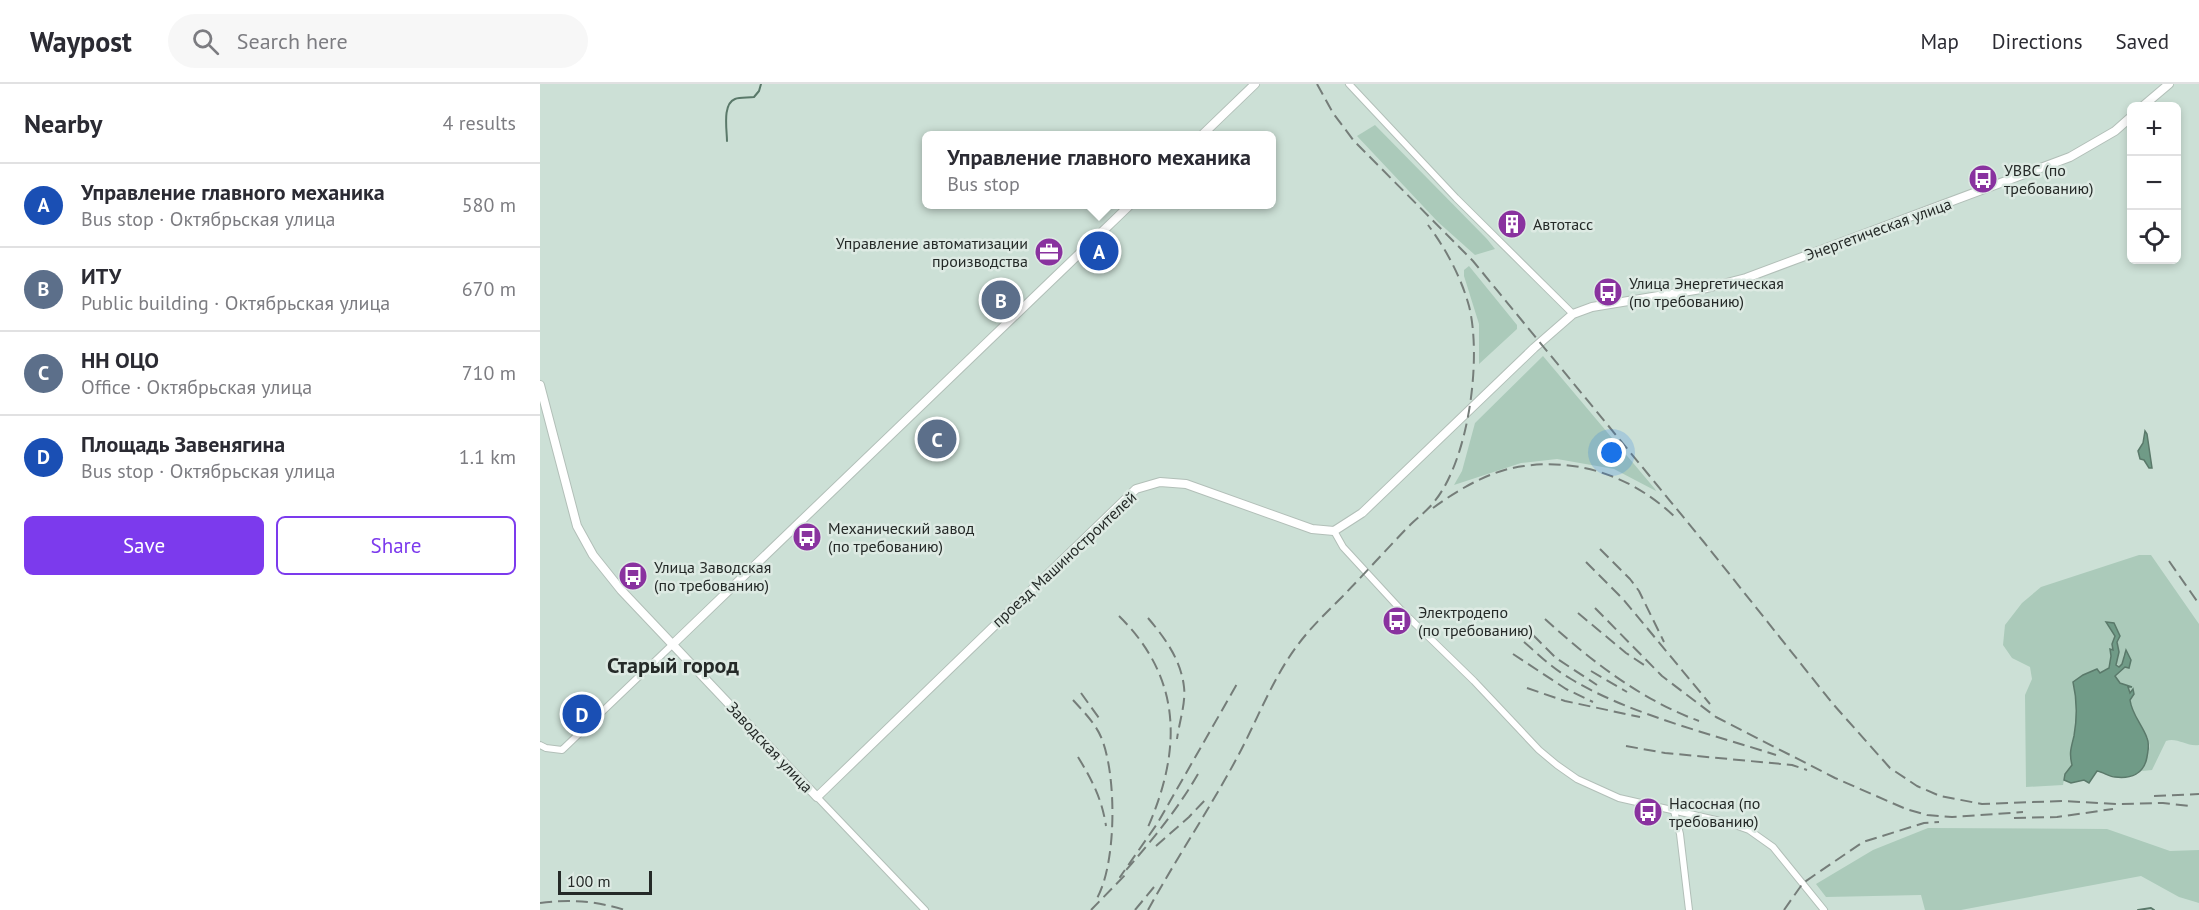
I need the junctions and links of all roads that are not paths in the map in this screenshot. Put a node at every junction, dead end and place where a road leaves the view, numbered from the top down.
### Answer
1 (1255, 84) edge
2 (1349, 84) edge
3 (2169, 84) edge
4 (2148, 102) edge
5 (2127, 120) edge
6 (1206, 131) edge
7 (1126, 209) edge
8 (1573, 314) junction
9 (540, 386) edge
10 (1335, 531) junction
11 (672, 644) junction
12 (540, 745) edge
13 (817, 798) junction
14 (1674, 811) junction
15 (925, 910) edge
16 (1689, 910) edge
17 (1824, 910) edge

1 - 6 street
2 - 8 street
3 - 4 street
5 - 8 street, Энергетическая улица
7 - 11 street
8 - 10 street
9 - 11 street, Заводская улица
10 - 13 street, проезд Машиностроителей
10 - 14 street
11 - 12 street
11 - 13 street, Заводская улица
13 - 15 street, Заводская улица
14 - 16 street
14 - 17 street

